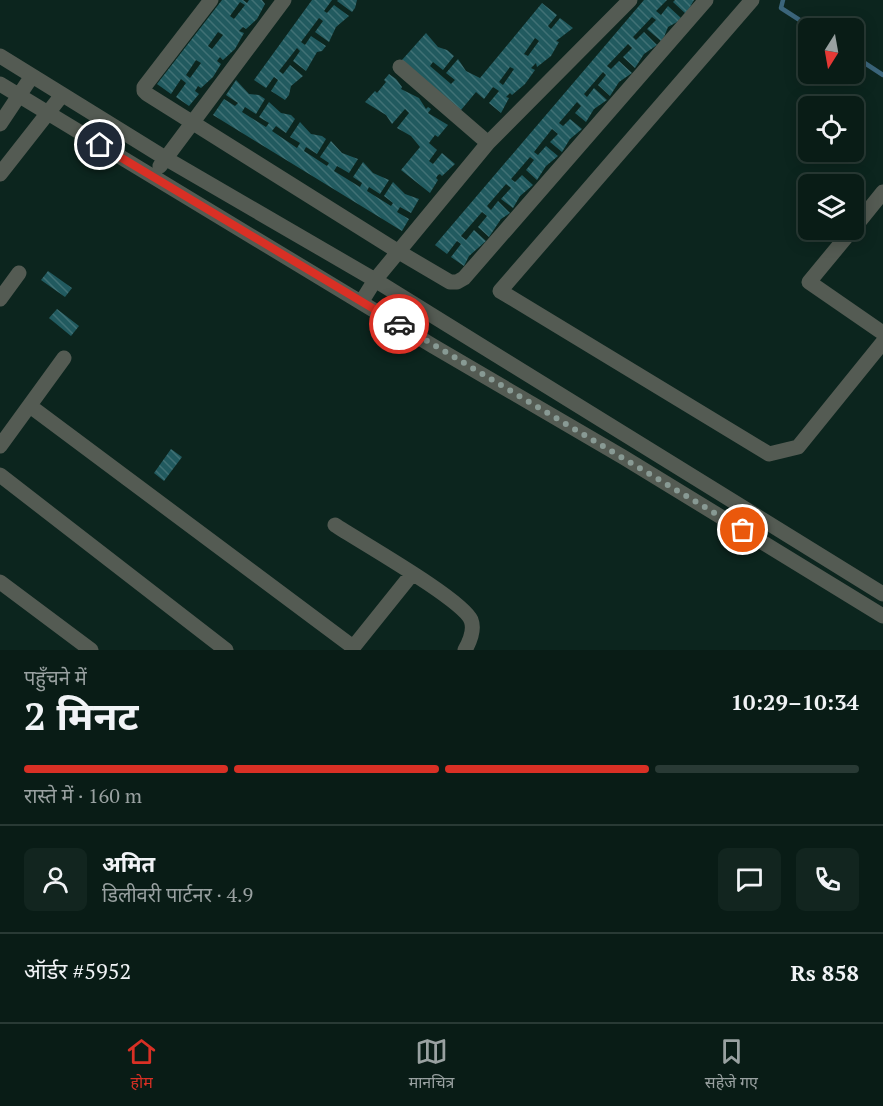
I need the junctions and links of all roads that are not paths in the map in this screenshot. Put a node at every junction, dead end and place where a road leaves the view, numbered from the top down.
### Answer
1 (211, 0) edge
2 (284, 0) edge
3 (630, 0) edge
4 (706, 0) edge
5 (752, 0) edge
6 (0, 56) edge
7 (400, 67) dead end
8 (32, 76) junction
9 (0, 84) edge
10 (62, 95) junction
11 (20, 96) junction
12 (48, 115) junction
13 (192, 123) junction
14 (0, 124) edge
15 (488, 143) junction
16 (165, 158) junction
17 (0, 174) edge
18 (153, 175) junction
19 (883, 192) edge
20 (864, 215) edge
21 (844, 240) edge
22 (399, 252) junction
23 (19, 273) dead end
24 (375, 280) junction
25 (0, 299) edge
26 (362, 301) junction
27 (883, 333) edge
28 (883, 342) edge
29 (64, 358) dead end
30 (30, 406) junction
31 (0, 446) edge
32 (0, 475) edge
33 (335, 525) dead end
34 (412, 574) junction
35 (0, 582) edge
36 (883, 594) edge
37 (883, 616) edge
38 (352, 648) edge
39 (91, 650) edge
40 (226, 650) edge
41 (465, 650) edge

1 - 13 street
2 - 13 street
3 - 15 street
4 - 22 street
5 - 28 street
6 - 8 street
7 - 15 street
8 - 10 street
8 - 11 street
9 - 11 street
10 - 12 street
10 - 16 street
11 - 12 street
11 - 14 street
12 - 17 street
12 - 18 street
13 - 16 street
13 - 22 street
15 - 22 street
16 - 18 street
16 - 24 street
18 - 26 street
19 - 20 street
21 - 27 street
22 - 24 street
23 - 25 street
24 - 26 street
24 - 36 street
26 - 37 street
29 - 30 street
30 - 31 street
30 - 38 street
32 - 40 street
33 - 34 street
34 - 38 street
34 - 41 street
35 - 39 street

